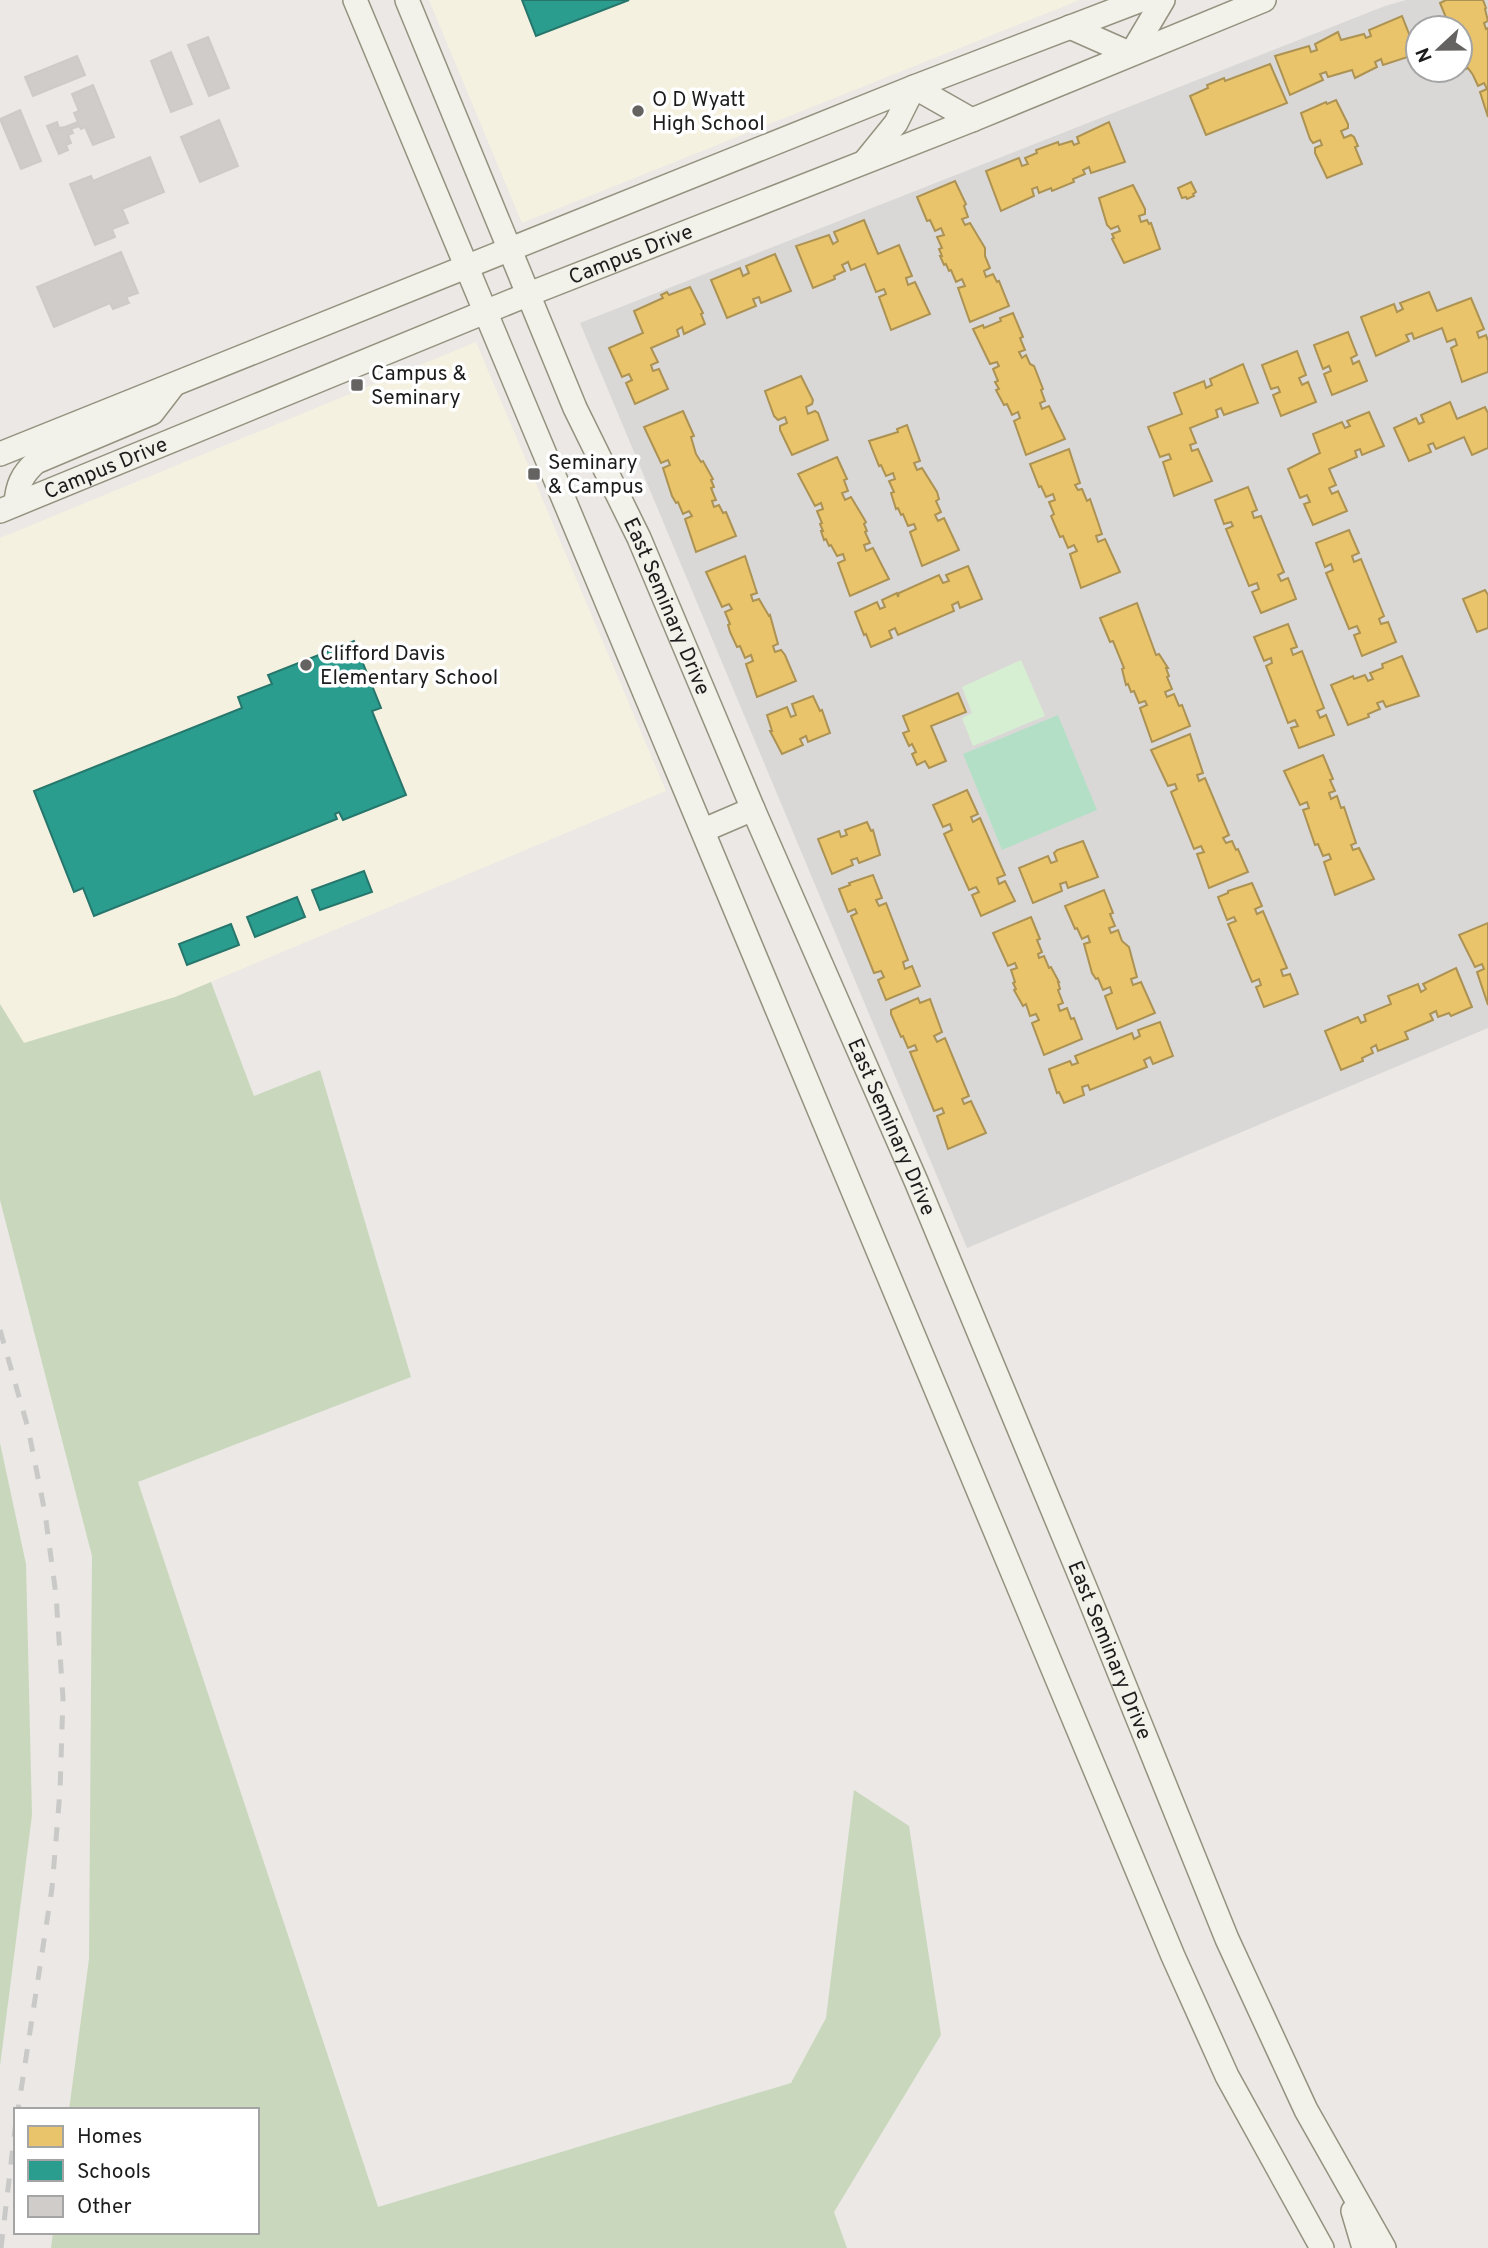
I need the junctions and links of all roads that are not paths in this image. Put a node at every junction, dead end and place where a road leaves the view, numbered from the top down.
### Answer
1 (355, 0) edge
2 (407, 0) edge
3 (1141, 0) edge
4 (1163, 0) edge
5 (1264, 0) edge
6 (1070, 27) junction
7 (1131, 54) junction
8 (914, 87) junction
9 (972, 120) junction
10 (863, 163) junction
11 (511, 250) junction
12 (468, 267) junction
13 (529, 294) junction
14 (487, 312) junction
15 (174, 385) junction
16 (0, 454) edge
17 (8, 507) edge
18 (753, 809) junction
19 (704, 830) junction
20 (1347, 2185) junction
21 (1322, 2248) edge
22 (1364, 2248) edge
23 (1384, 2248) edge

1 - 12 main road
2 - 11 main road, East Seminary Drive
3 - 6 main road
4 - 7 main road
5 - 7 main road, Campus Drive
6 - 7 main road
6 - 8 main road
7 - 9 main road, Campus Drive
8 - 9 main road
8 - 10 main road
8 - 11 main road
9 - 10 main road, Campus Drive
10 - 13 main road, Campus Drive
11 - 12 main road
11 - 13 main road, East Seminary Drive
12 - 14 main road
12 - 15 main road
13 - 14 main road, Campus Drive
13 - 18 main road, East Seminary Drive
14 - 17 main road, Campus Drive
14 - 19 main road
15 - 16 main road
15 - 17 main road
18 - 19 main road
18 - 20 main road, East Seminary Drive
19 - 21 main road
20 - 22 main road
20 - 23 main road, East Seminary Drive

